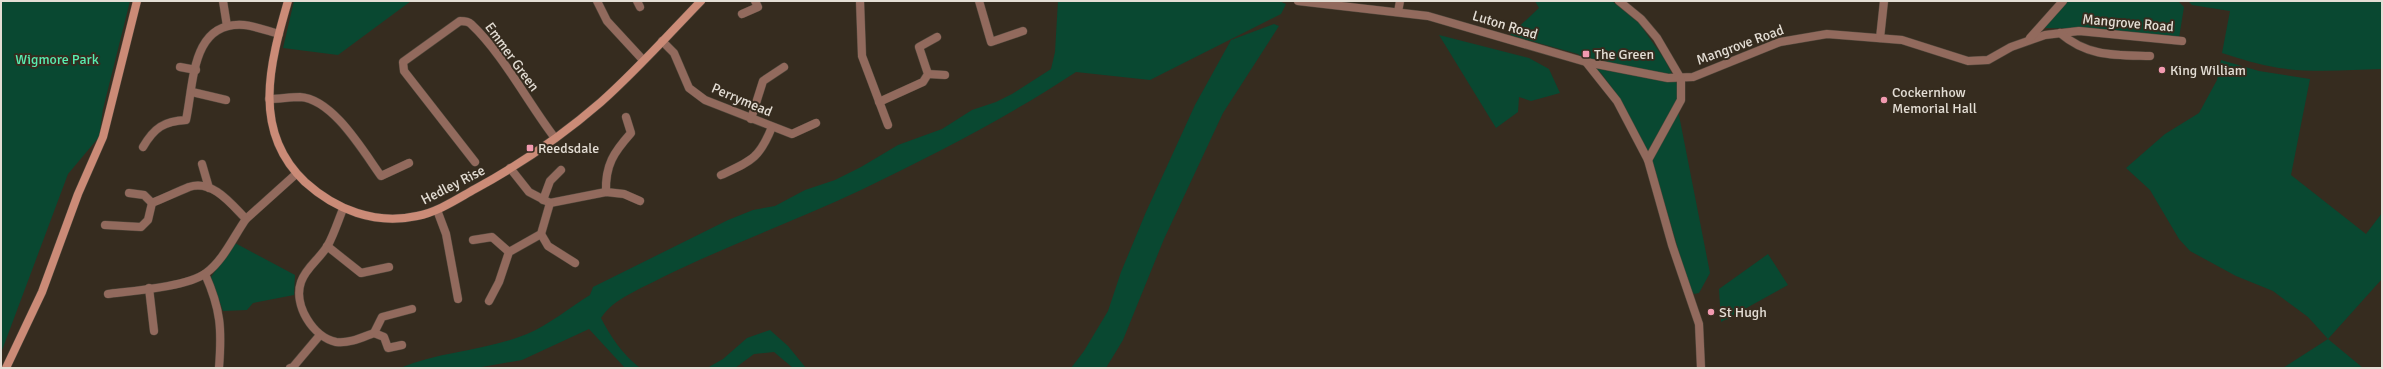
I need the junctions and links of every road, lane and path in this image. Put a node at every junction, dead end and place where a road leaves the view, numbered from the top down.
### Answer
1 (138, 1) edge
2 (223, 1) edge
3 (288, 1) edge
4 (597, 1) edge
5 (701, 1) edge
6 (755, 1) edge
7 (860, 1) edge
8 (979, 1) edge
9 (1298, 1) edge
10 (1400, 1) edge
11 (1619, 1) edge
12 (1884, 1) edge
13 (2062, 1) edge
14 (1398, 12) junction
15 (742, 14) dead end
16 (227, 26) junction
17 (1023, 30) dead end
18 (2060, 33) junction
19 (279, 34) junction
20 (937, 37) dead end
21 (1880, 38) junction
22 (2030, 39) junction
23 (662, 41) junction
24 (2182, 41) dead end
25 (2150, 56) dead end
26 (643, 60) junction
27 (1586, 62) junction
28 (784, 67) dead end
29 (180, 68) dead end
30 (196, 70) junction
31 (928, 74) junction
32 (945, 75) dead end
33 (1681, 79) junction
34 (192, 92) junction
35 (269, 99) junction
36 (226, 100) dead end
37 (879, 102) junction
38 (626, 117) dead end
39 (751, 118) junction
40 (816, 123) dead end
41 (888, 125) dead end
42 (772, 127) junction
43 (555, 138) junction
44 (144, 147) dead end
45 (1648, 160) junction
46 (475, 162) dead end
47 (409, 163) dead end
48 (202, 164) dead end
49 (510, 168) junction
50 (561, 170) dead end
51 (296, 174) junction
52 (721, 175) dead end
53 (209, 188) junction
54 (606, 192) junction
55 (129, 193) dead end
56 (640, 201) dead end
57 (547, 202) junction
58 (152, 203) junction
59 (343, 209) junction
60 (437, 210) junction
61 (246, 219) junction
62 (105, 225) dead end
63 (541, 234) junction
64 (473, 240) dead end
65 (328, 246) junction
66 (509, 252) junction
67 (575, 263) dead end
68 (389, 266) dead end
69 (205, 274) junction
70 (150, 288) junction
71 (108, 294) dead end
72 (458, 299) dead end
73 (489, 301) dead end
74 (412, 309) dead end
75 (154, 331) dead end
76 (374, 333) junction
77 (320, 335) junction
78 (402, 345) dead end
79 (6, 368) edge
80 (219, 368) edge
81 (290, 368) edge
82 (1701, 368) edge

1 - 79 street
2 - 16 street
3 - 19 street, Hedley Rise
4 - 26 street
5 - 23 street, Hedley Rise
6 - 15 street
7 - 37 street
8 - 17 street
9 - 14 street, Luton Road
10 - 14 street
11 - 33 street
12 - 21 street
13 - 22 street
14 - 27 street, Luton Road
16 - 19 street
16 - 30 street
18 - 22 street, Mangrove Road
18 - 24 street, Mangrove Road
18 - 25 street
19 - 35 street, Hedley Rise
20 - 31 street
21 - 22 street, Mangrove Road
21 - 33 street, Mangrove Road
23 - 26 street, Hedley Rise
23 - 39 street, Perrymead
26 - 43 street, Hedley Rise
27 - 33 street, Mangrove Road
27 - 45 street
28 - 39 street
29 - 30 street
30 - 34 street
31 - 32 street
31 - 37 street
33 - 45 street
34 - 36 street
34 - 44 street
35 - 47 street
35 - 51 street, Hedley Rise
37 - 41 street
38 - 54 street
39 - 42 street, Perrymead
40 - 42 street, Perrymead
42 - 52 street
43 - 46 street, Emmer Green
43 - 49 street, Hedley Rise
45 - 82 street
48 - 53 street
49 - 57 street
49 - 60 street, Hedley Rise
50 - 57 street
51 - 59 street, Hedley Rise
51 - 61 street
53 - 58 street
53 - 61 street
54 - 56 street
54 - 57 street
55 - 58 street
57 - 63 street
58 - 62 street
59 - 60 street, Hedley Rise
59 - 65 street
60 - 72 street
61 - 69 street
63 - 66 street
63 - 67 street
64 - 66 street
65 - 68 street
65 - 77 street
66 - 73 street
69 - 70 street
69 - 80 street
70 - 71 street
70 - 75 street
74 - 76 street
76 - 77 street
76 - 78 street
77 - 81 street

